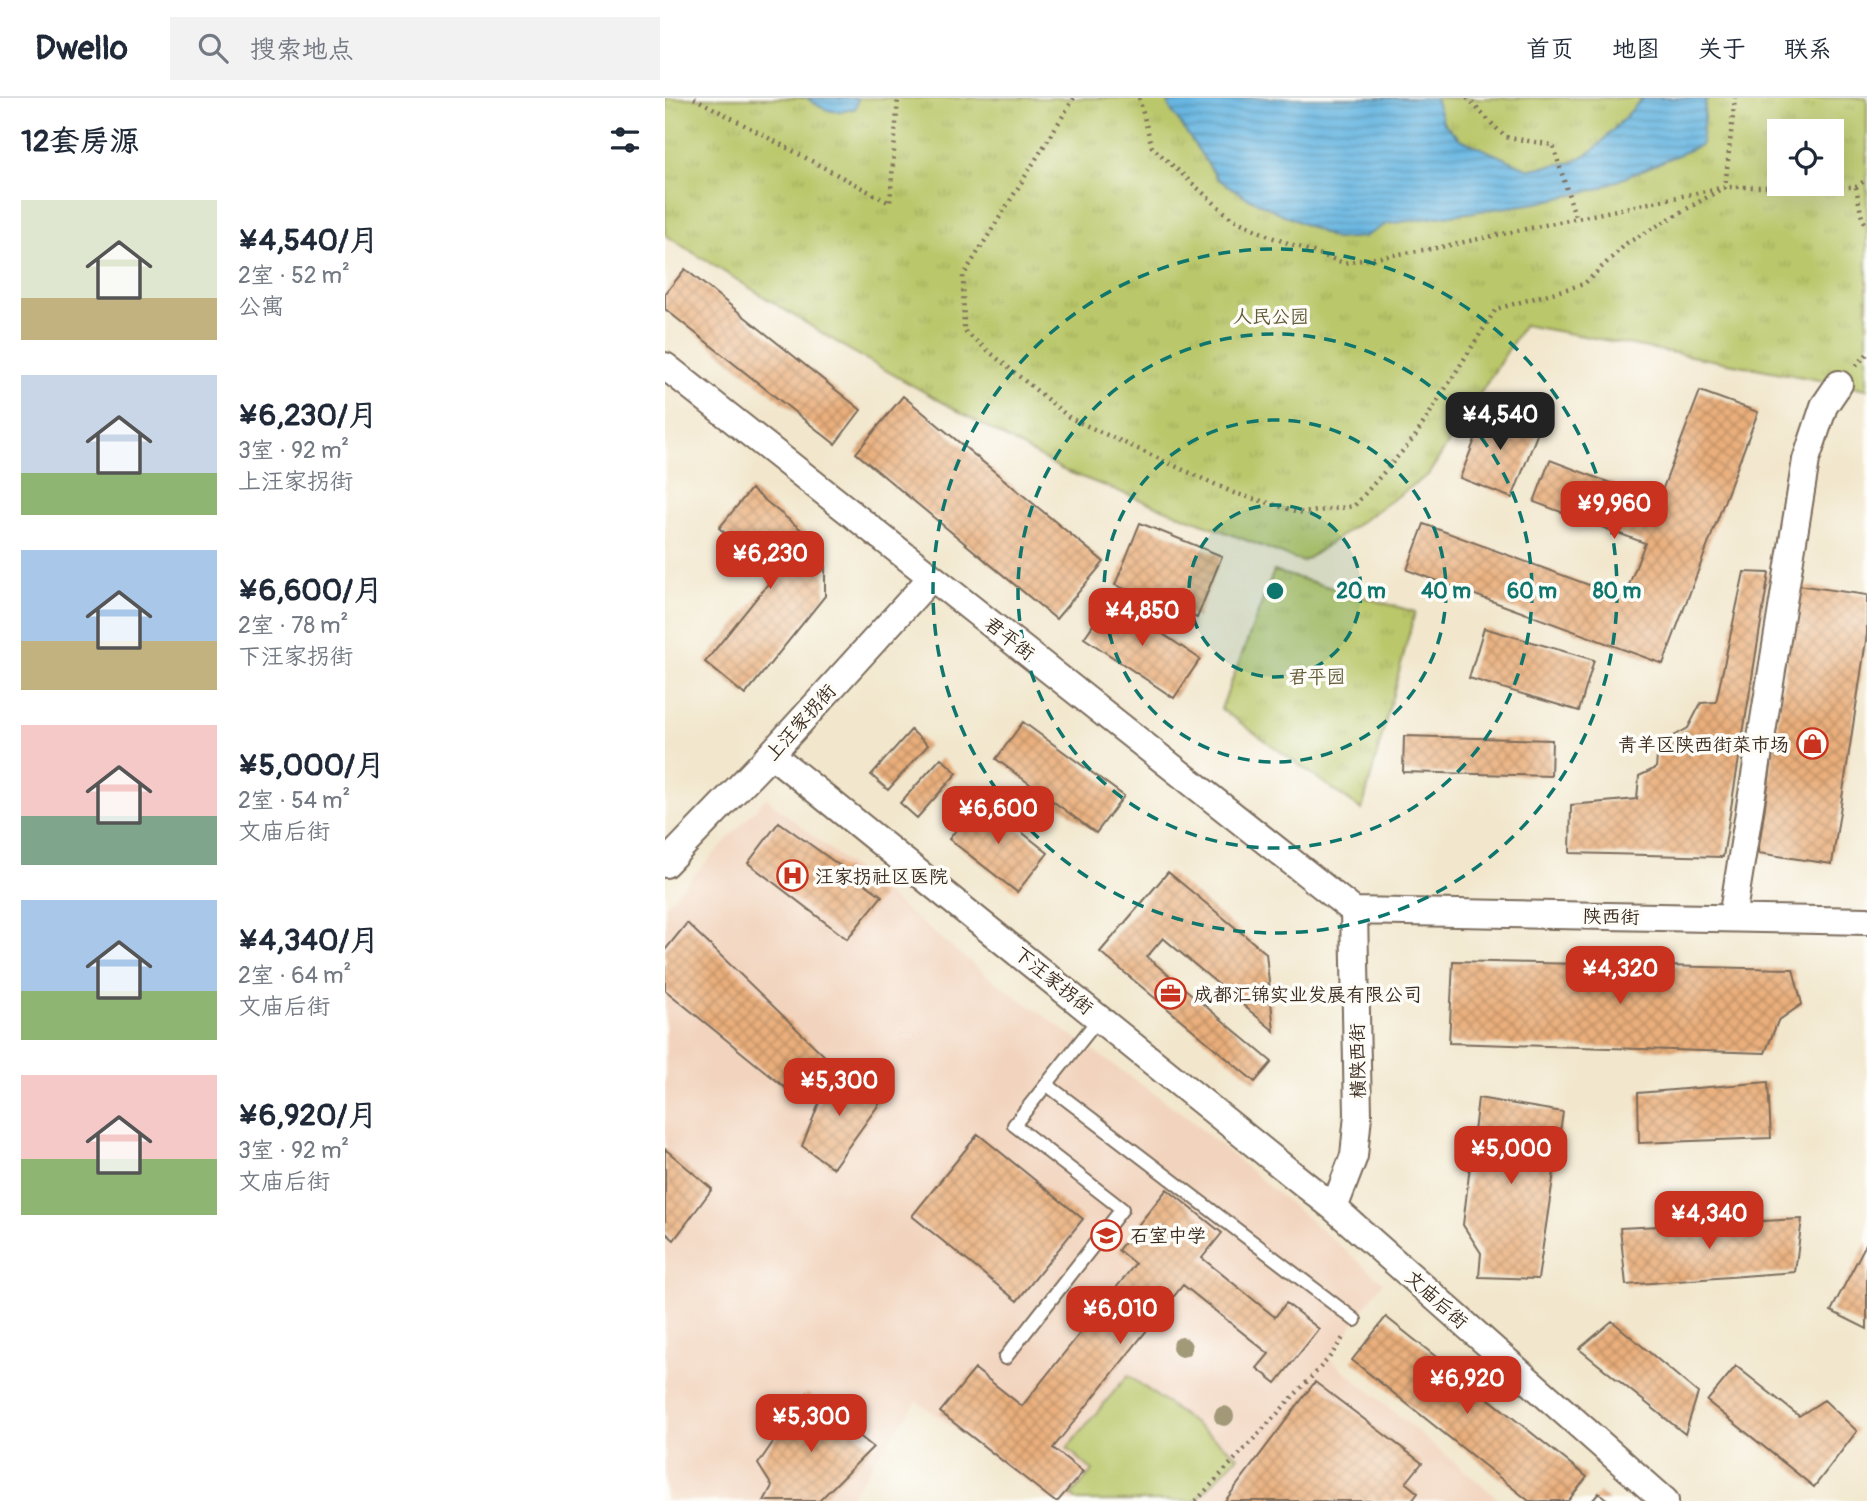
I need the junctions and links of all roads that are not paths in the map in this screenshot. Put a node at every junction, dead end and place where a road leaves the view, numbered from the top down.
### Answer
1 (665, 366) edge
2 (1839, 384) dead end
3 (932, 577) junction
4 (771, 754) junction
5 (665, 864) edge
6 (1354, 911) junction
7 (1732, 918) junction
8 (1867, 920) edge
9 (1100, 1017) junction
10 (1046, 1084) junction
11 (1334, 1208) junction
12 (1355, 1320) road end
13 (1005, 1358) dead end
14 (1665, 1501) edge

1 - 3 street, 君平街
2 - 7 street
3 - 4 street, 上汪家拐街
3 - 6 street, 君平街
4 - 5 street, 上汪家拐街
4 - 9 street, 下汪家拐街
6 - 7 street, 陕西街
6 - 11 street, 横陕西街
7 - 8 street, 陕西街
9 - 10 lane
9 - 11 street, 下汪家拐街
10 - 12 lane
10 - 13 lane
11 - 14 street, 文庙后街

